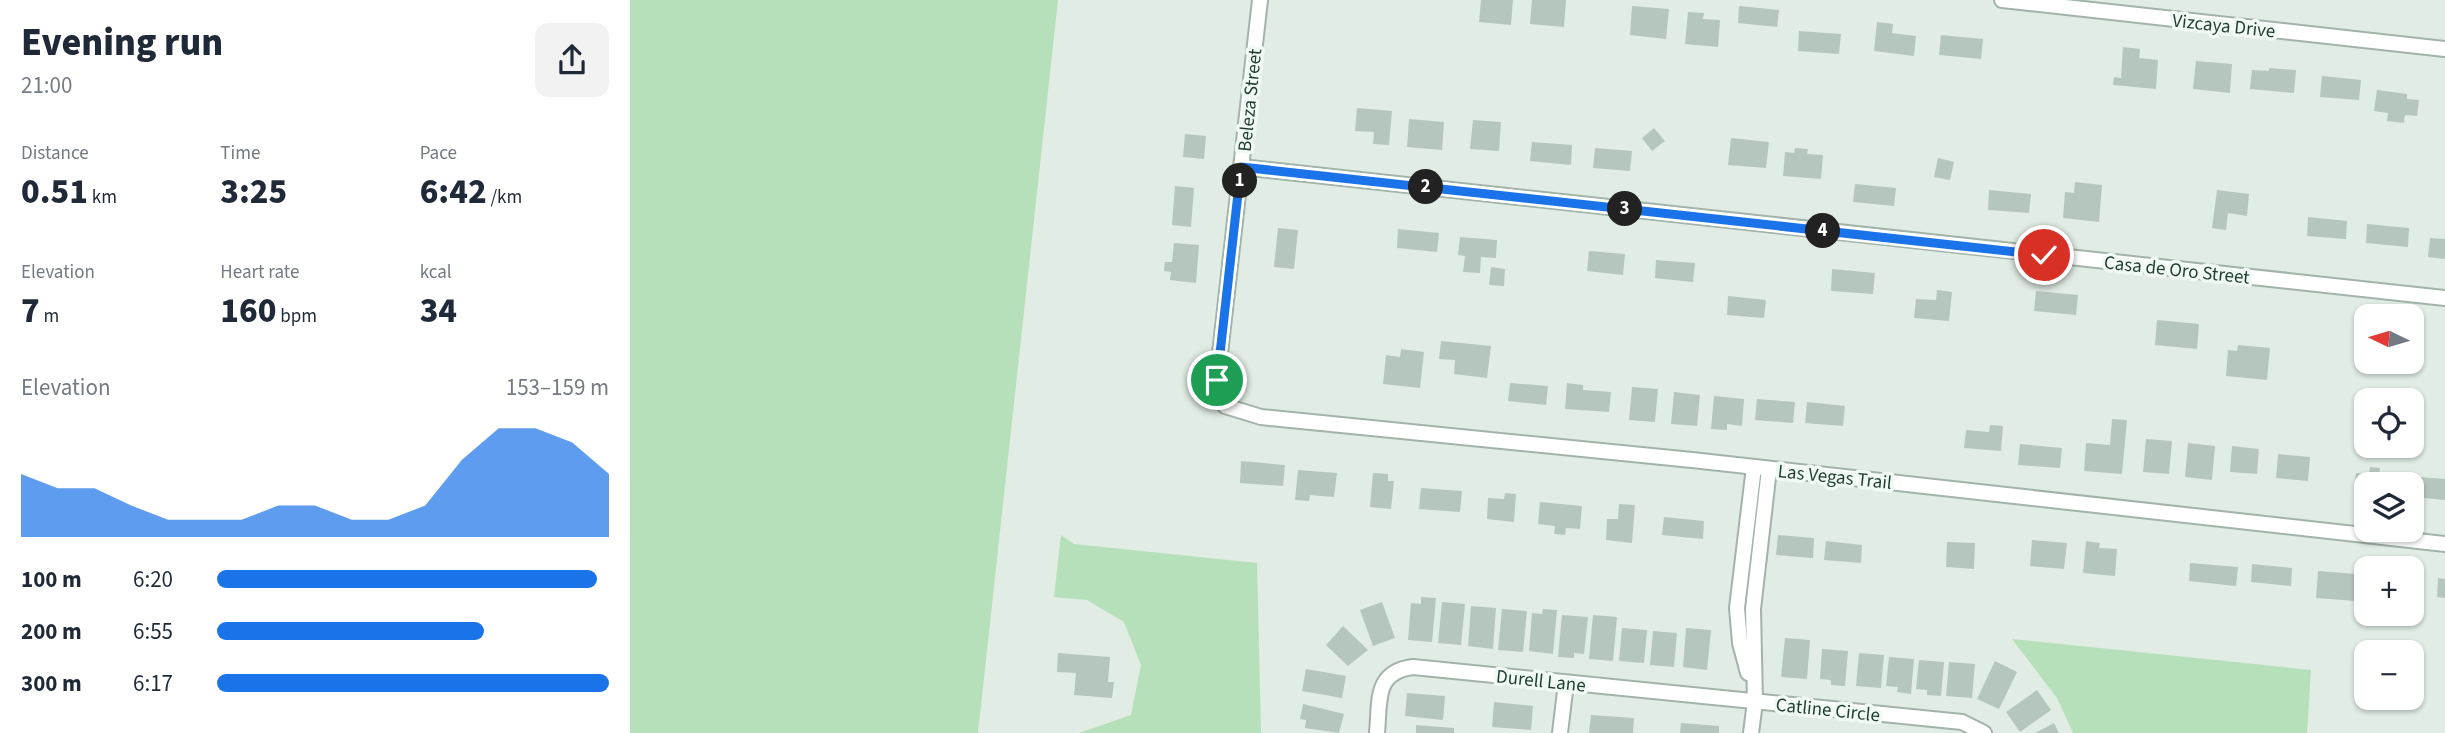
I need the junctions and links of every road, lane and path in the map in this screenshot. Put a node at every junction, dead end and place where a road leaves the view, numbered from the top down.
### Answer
1 (1260, 0) edge
2 (2002, 0) edge
3 (2445, 49) edge
4 (1241, 167) junction
5 (2445, 298) edge
6 (1225, 406) joint
7 (1761, 468) junction
8 (2445, 544) edge
9 (1566, 683) junction
10 (1755, 702) junction
11 (1941, 727) edge
12 (1377, 733) edge
13 (1560, 733) edge
14 (1751, 733) edge
15 (1984, 733) edge

1 - 4 street, Beleza Street
2 - 3 street, Vizcaya Drive
4 - 5 street, Casa de Oro Street
4 - 6 street, Beleza Street
6 - 7 street, Las Vegas Trail
7 - 8 street, Las Vegas Trail
7 - 10 street
9 - 10 street, Durell Lane
9 - 12 street, Durell Lane
9 - 13 street
10 - 11 street, Catline Circle
10 - 14 street
11 - 15 street, Catline Circle

